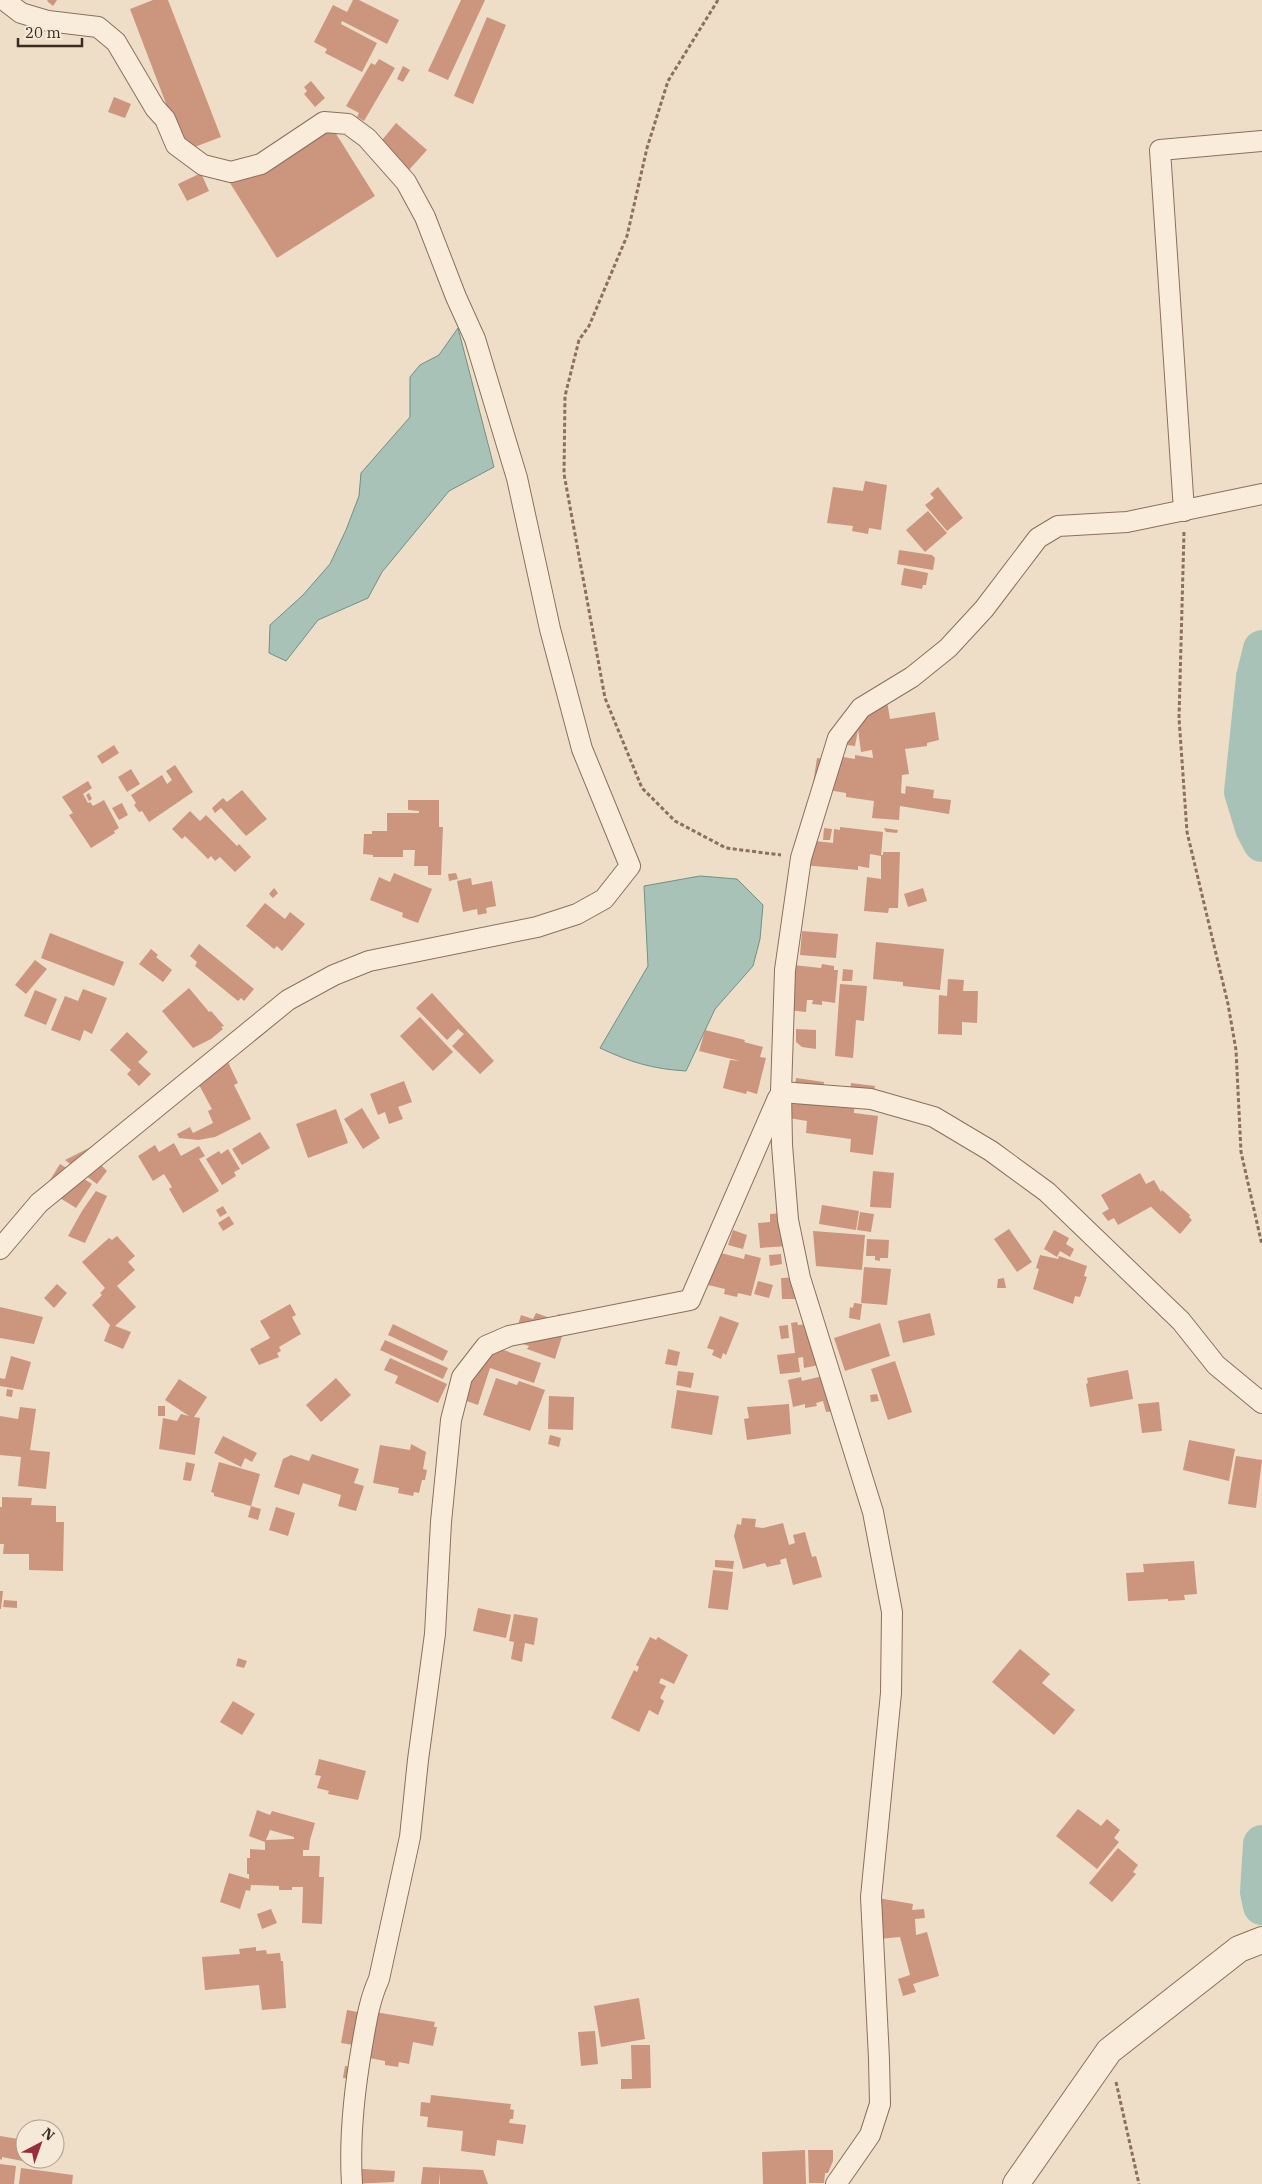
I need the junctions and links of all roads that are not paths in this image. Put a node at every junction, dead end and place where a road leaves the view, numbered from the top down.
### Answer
1 (4, 0) edge
2 (1262, 141) edge
3 (1262, 494) edge
4 (1184, 511) junction
5 (781, 1092) junction
6 (0, 1249) edge
7 (1262, 1403) edge
8 (1250, 1944) edge
9 (352, 2184) edge
10 (836, 2184) edge
11 (1016, 2184) edge

1 - 6 street
2 - 4 street
3 - 4 street
4 - 5 street
5 - 7 street
5 - 9 street
5 - 10 street
8 - 11 street

